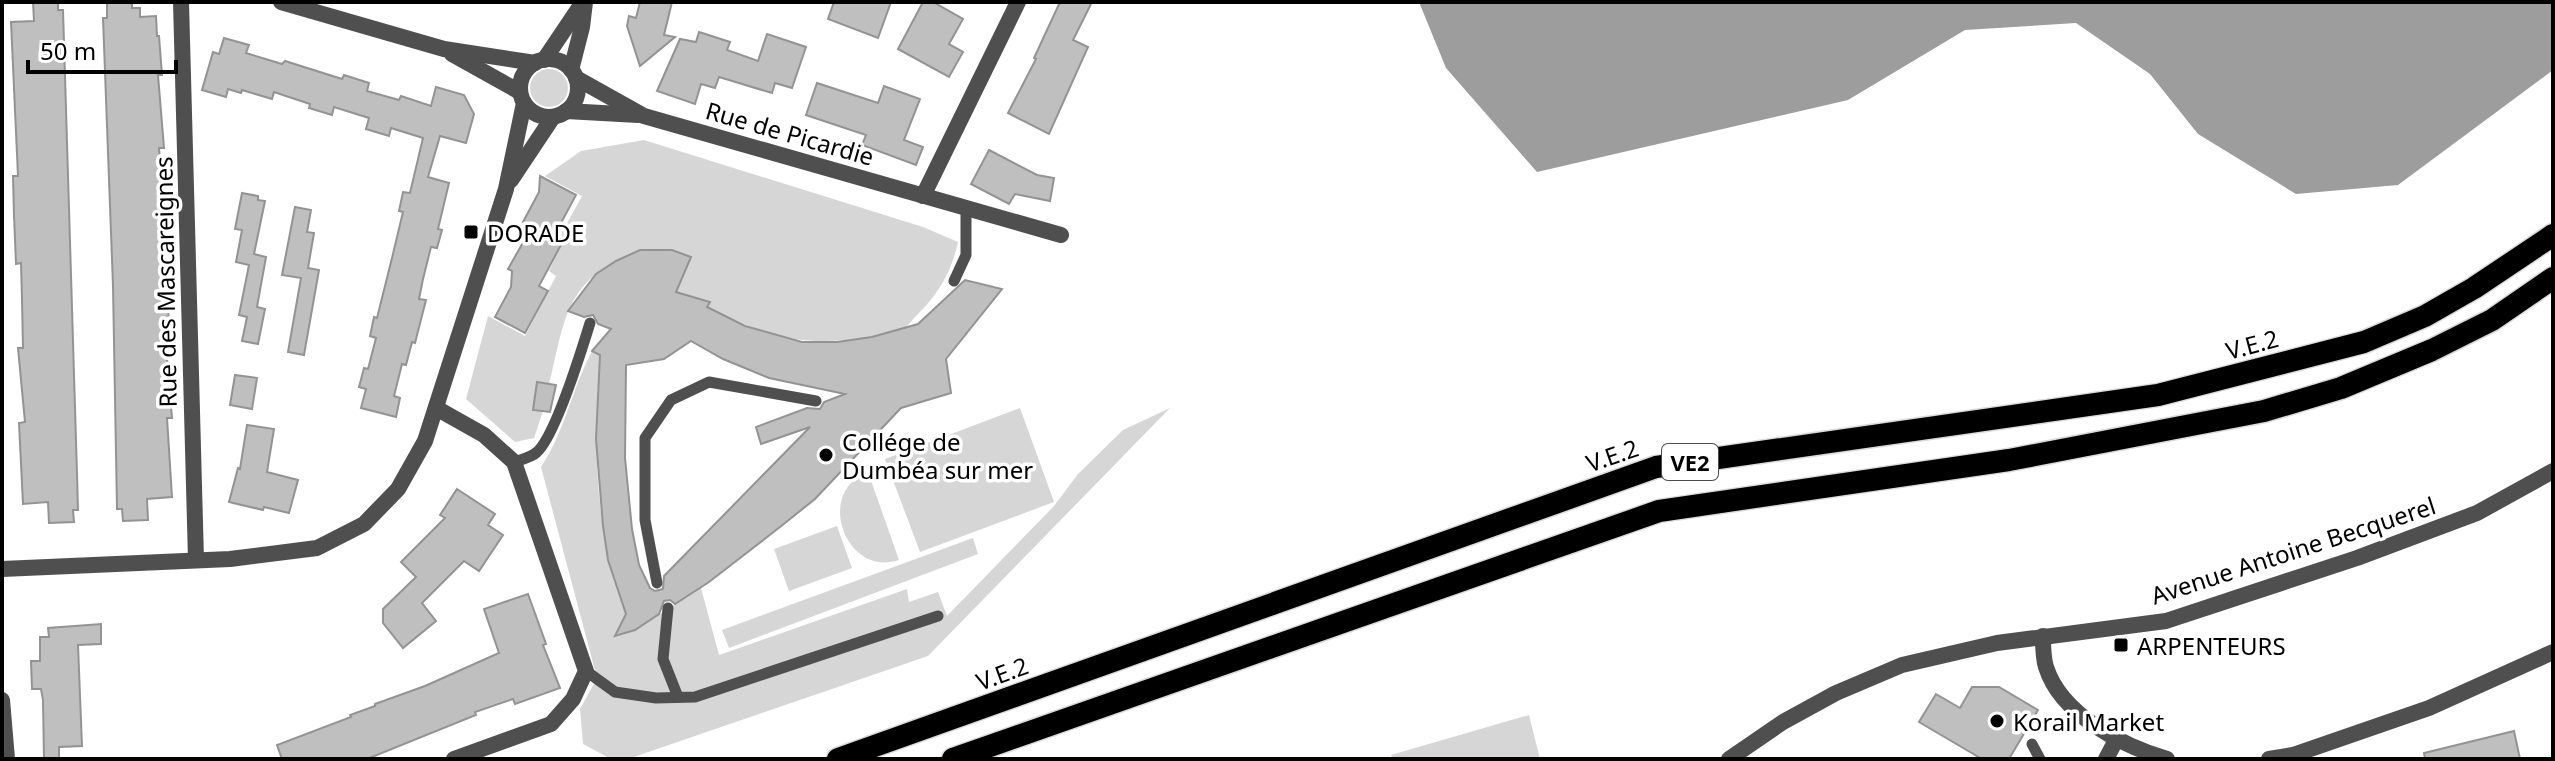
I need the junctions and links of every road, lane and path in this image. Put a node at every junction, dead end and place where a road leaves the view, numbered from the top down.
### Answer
1 (181, 2) edge
2 (281, 2) edge
3 (584, 2) edge
4 (1018, 2) edge
5 (444, 49) junction
6 (540, 61) junction
7 (573, 74) junction
8 (522, 98) junction
9 (560, 114) junction
10 (644, 116) junction
11 (506, 189) junction
12 (923, 196) junction
13 (966, 206) junction
14 (1061, 235) dead end
15 (2553, 235) edge
16 (2553, 278) edge
17 (954, 281) dead end
18 (590, 323) dead end
19 (816, 401) dead end
20 (436, 408) junction
21 (514, 462) junction
22 (2553, 471) edge
23 (196, 560) junction
24 (2, 569) edge
25 (657, 583) dead end
26 (668, 608) dead end
27 (938, 616) dead end
28 (2043, 636) junction
29 (2553, 652) edge
30 (586, 671) junction
31 (678, 697) junction
32 (2, 700) edge
33 (2116, 740) junction
34 (2032, 744) dead end
35 (7, 759) edge
36 (454, 759) edge
37 (838, 759) edge
38 (953, 759) edge
39 (1729, 759) edge
40 (2040, 759) edge
41 (2106, 759) edge
42 (2167, 759) edge
43 (2269, 759) edge

1 - 23 street, Rue des Mascareignes
2 - 5 street
3 - 6 street
3 - 7 street
4 - 12 street
5 - 6 street
5 - 8 street
6 - 7 street
6 - 8 street
7 - 9 street
7 - 10 street, Rue de Picardie
8 - 9 street
8 - 11 street
9 - 10 street, Rue de Picardie
9 - 11 street
10 - 12 street, Rue de Picardie
11 - 20 street
12 - 13 street, Rue de Picardie
13 - 14 street, Rue de Picardie
13 - 17 lane
15 - 37 highway, V.E.2 / VE2
16 - 38 highway, VE2
18 - 21 lane
19 - 25 lane
20 - 21 street
20 - 23 street
21 - 30 street
22 - 28 street, Avenue Antoine Becquerel
23 - 24 street
26 - 31 lane
27 - 31 lane
28 - 33 street
28 - 39 street, Avenue Antoine Becquerel
29 - 43 street
30 - 31 lane
30 - 36 street
32 - 35 street
33 - 41 street
33 - 42 street
34 - 40 lane

